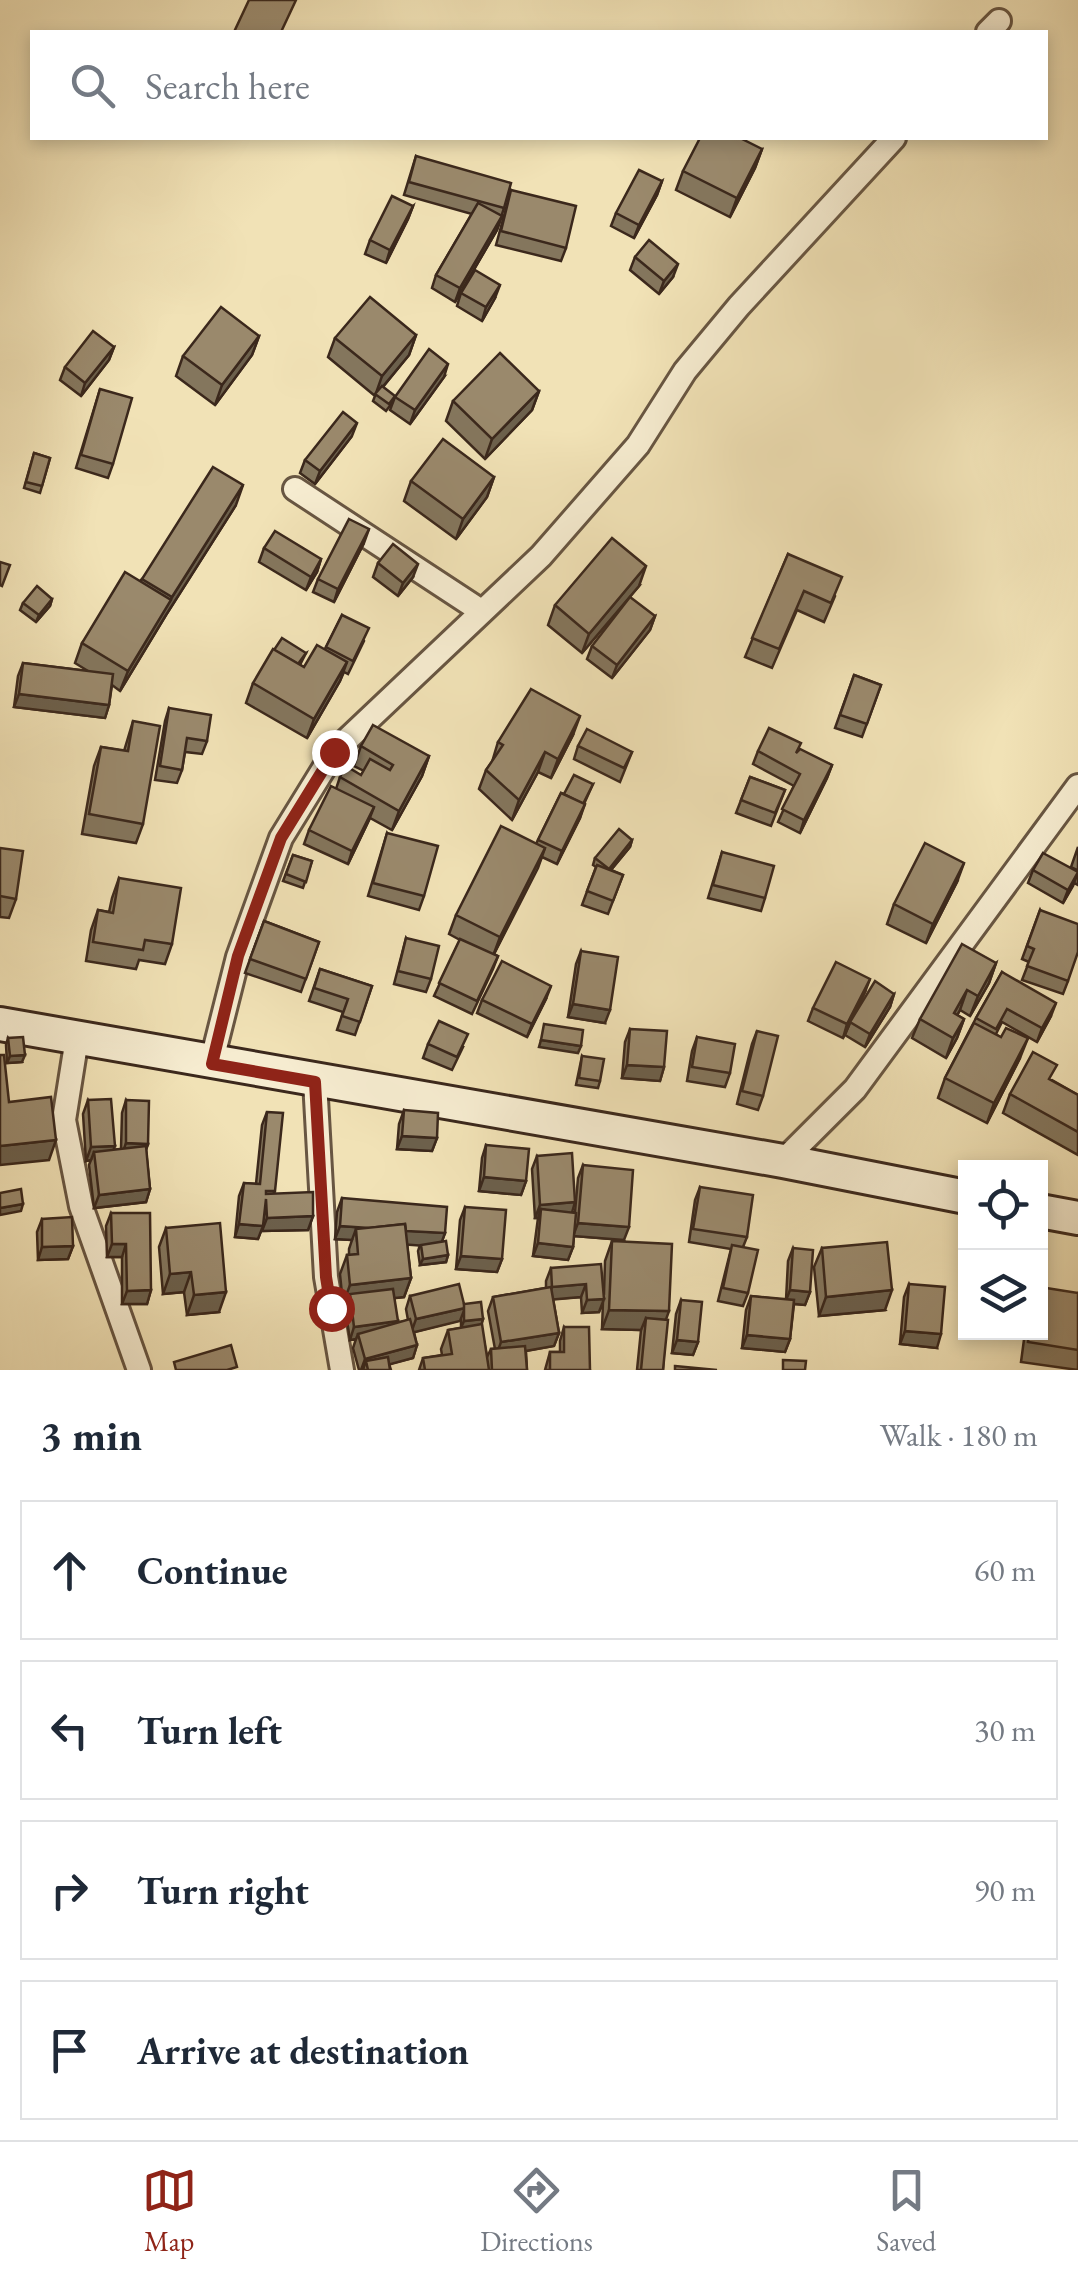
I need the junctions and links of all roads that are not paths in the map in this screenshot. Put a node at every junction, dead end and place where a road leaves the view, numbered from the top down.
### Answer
1 (892, 140) edge
2 (295, 490) dead end
3 (481, 612) junction
4 (1078, 786) edge
5 (0, 1024) edge
6 (76, 1038) junction
7 (212, 1064) junction
8 (315, 1082) junction
9 (784, 1161) junction
10 (958, 1194) edge
11 (1048, 1212) edge
12 (1078, 1218) edge
13 (139, 1370) edge
14 (342, 1370) edge

1 - 3 street
2 - 3 street
3 - 7 street
4 - 9 street
5 - 6 main road
6 - 7 main road
6 - 13 street
7 - 8 main road
8 - 9 main road
8 - 14 street
9 - 10 main road
11 - 12 main road

